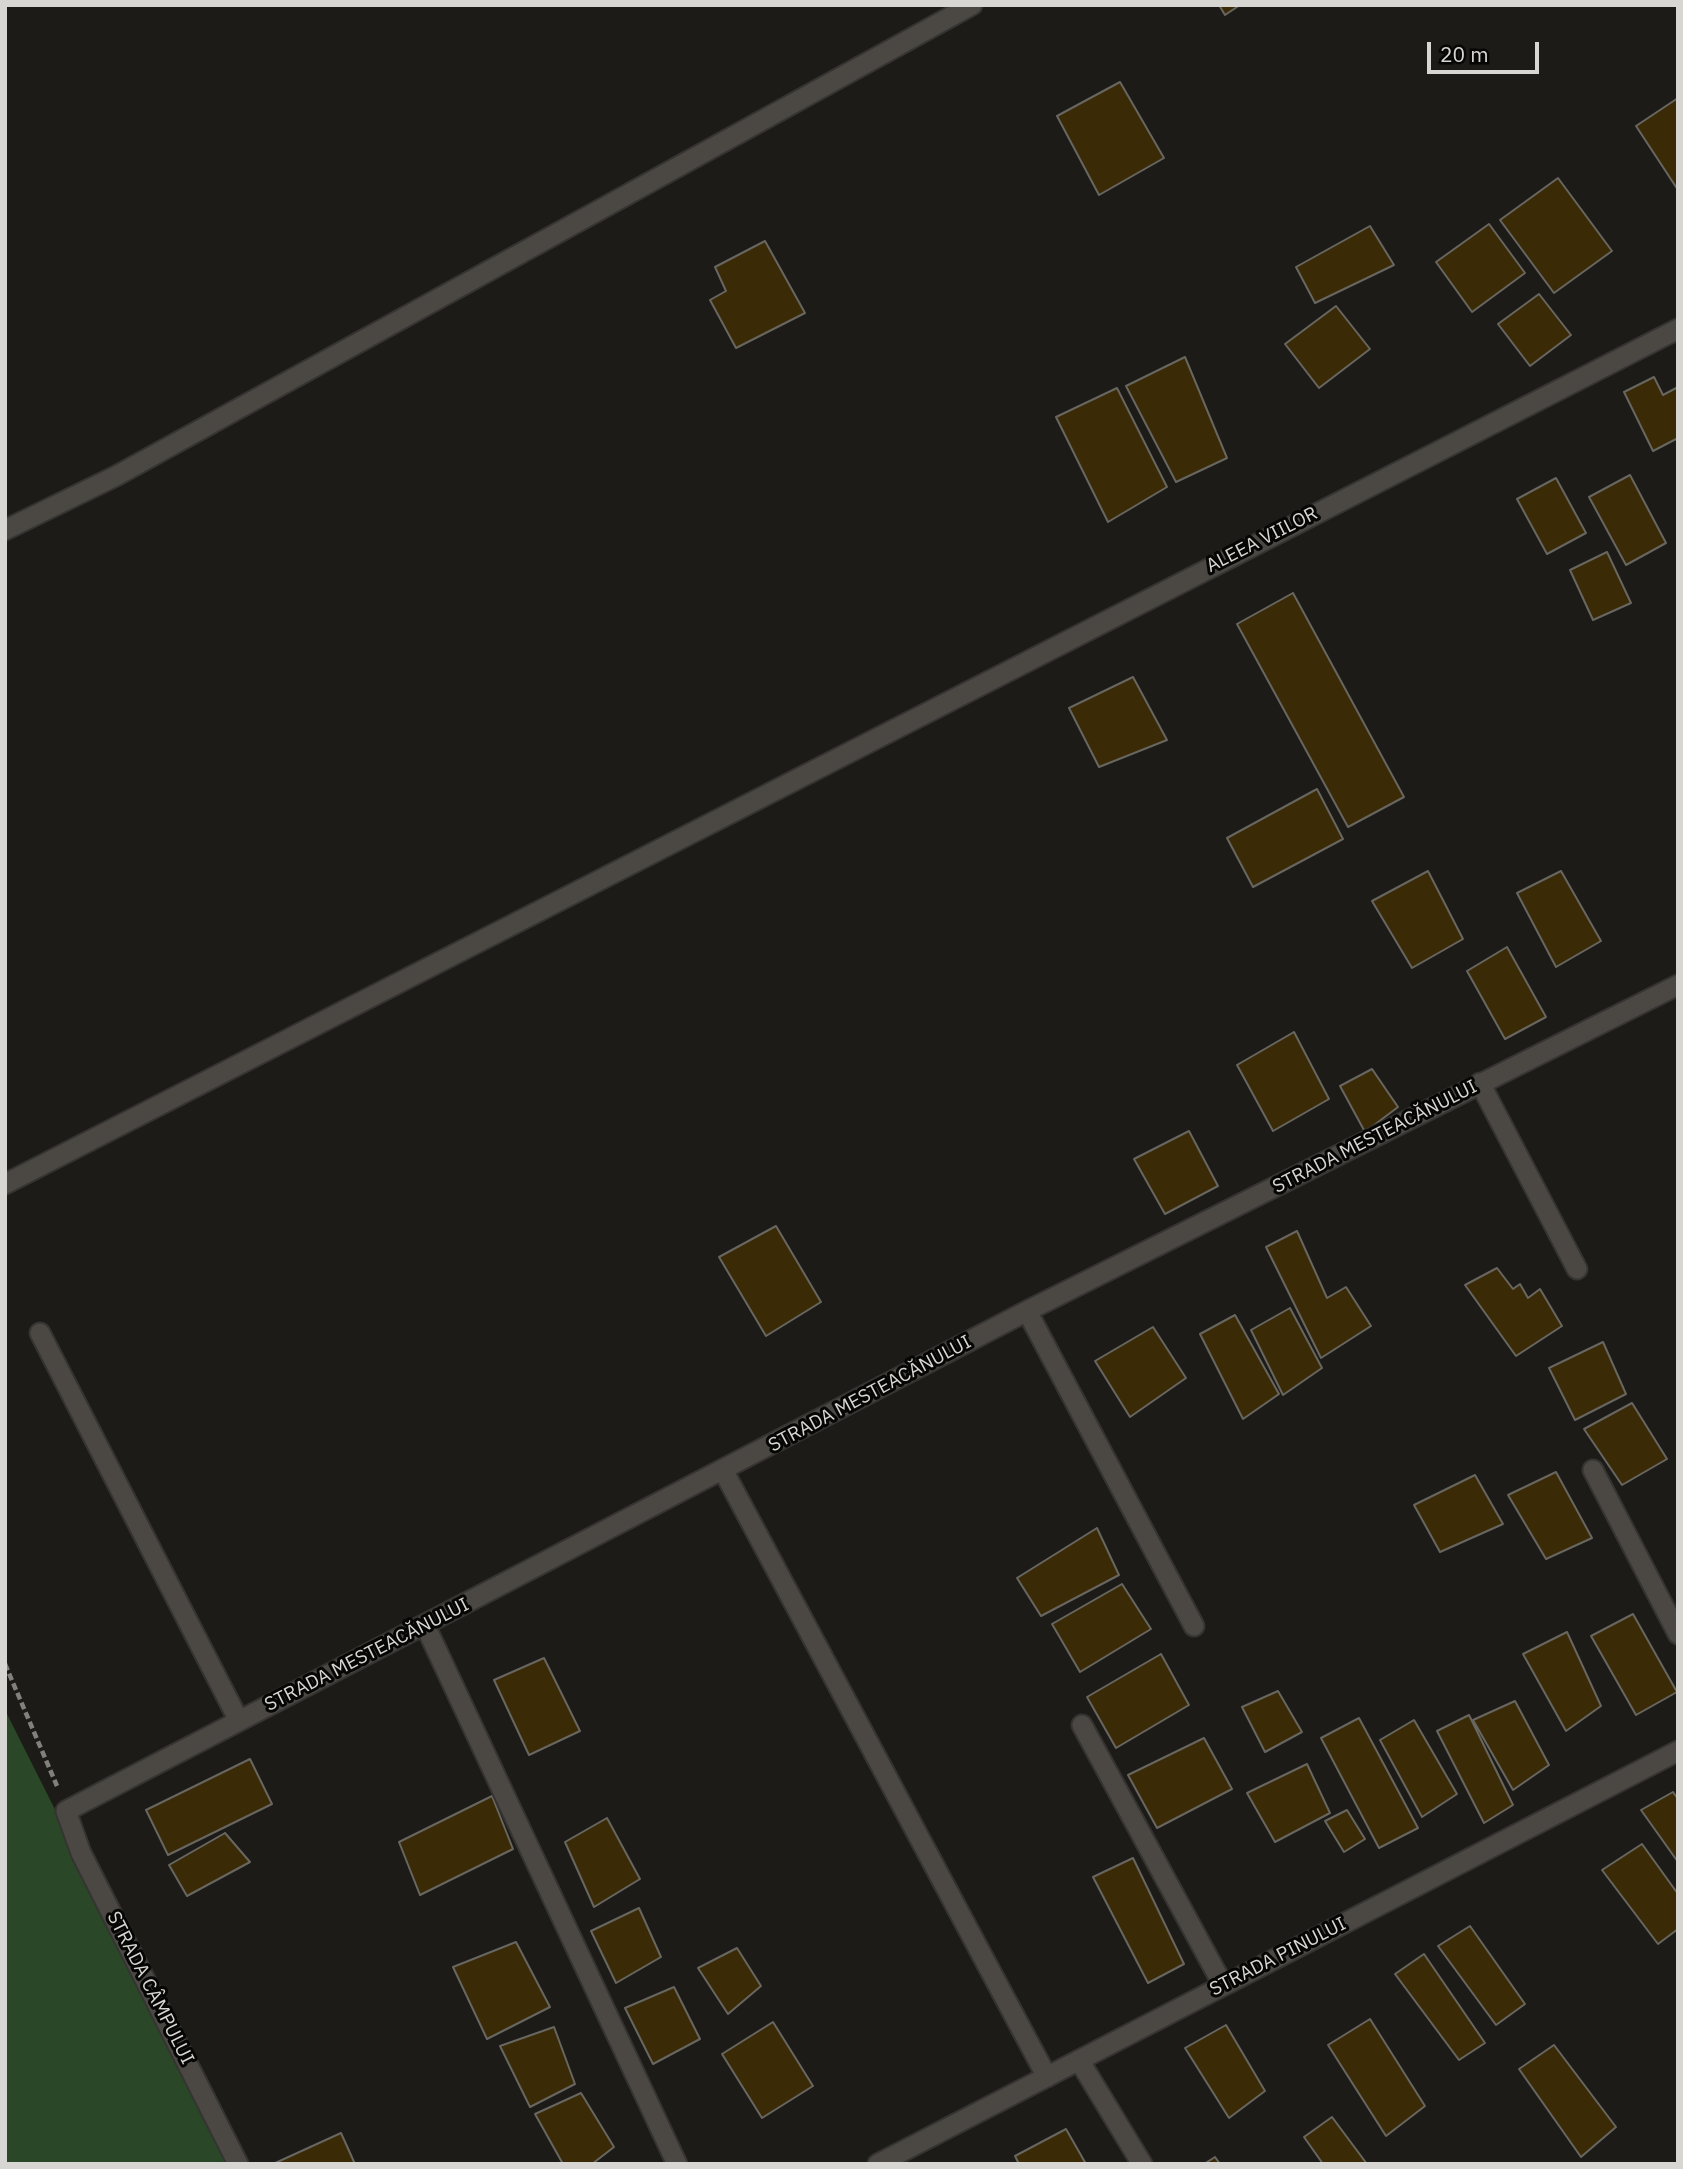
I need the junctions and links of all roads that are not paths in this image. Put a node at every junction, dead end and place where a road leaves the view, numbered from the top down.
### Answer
1 (972, 5) edge
2 (1678, 329) edge
3 (5, 530) edge
4 (1678, 985) edge
5 (1480, 1083) junction
6 (5, 1184) edge
7 (1577, 1269) dead end
8 (1027, 1311) junction
9 (40, 1333) dead end
10 (723, 1470) junction
11 (1593, 1470) dead end
12 (425, 1625) junction
13 (1194, 1626) dead end
14 (1678, 1634) edge
15 (239, 1721) junction
16 (1082, 1724) dead end
17 (1678, 1751) edge
18 (66, 1811) joint
19 (1223, 1985) junction
20 (1079, 2060) junction
21 (1047, 2077) junction
22 (238, 2164) edge
23 (677, 2164) edge
24 (878, 2164) edge
25 (1142, 2164) edge

1 - 3 street
2 - 6 street, ALEEA VIILOR
4 - 5 street, STRADA MESTEACĂNULUI
5 - 7 street
5 - 8 street, STRADA MESTEACĂNULUI
8 - 10 street, STRADA MESTEACĂNULUI
8 - 13 street
9 - 15 street
10 - 12 street, STRADA MESTEACĂNULUI
10 - 21 street
11 - 14 street
12 - 15 street, STRADA MESTEACĂNULUI
12 - 23 street
15 - 18 street, STRADA MESTEACĂNULUI
16 - 19 street
17 - 19 street, STRADA PINULUI
18 - 22 street, STRADA CÂMPULUI
19 - 20 street, STRADA PINULUI
20 - 21 street, STRADA PINULUI
20 - 25 street
21 - 24 street, STRADA PINULUI

